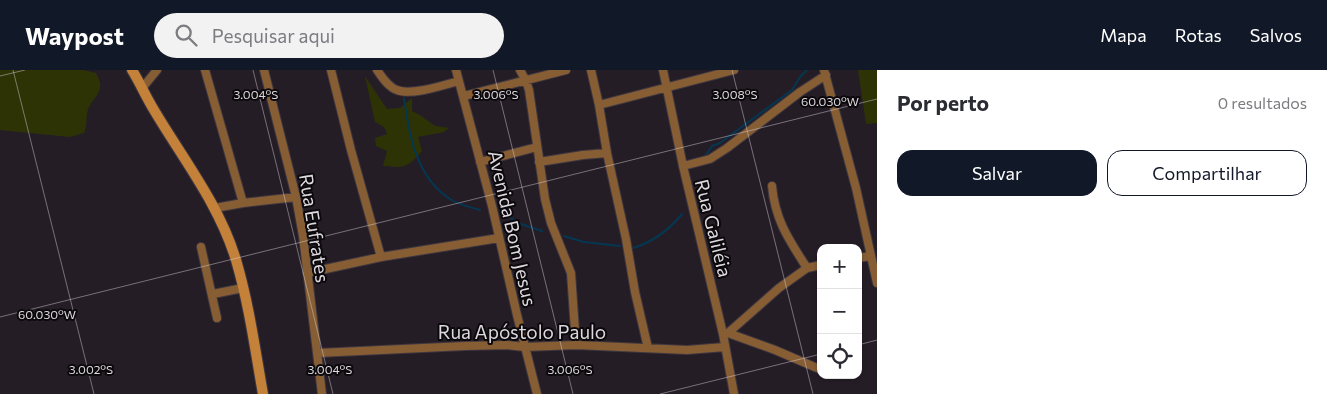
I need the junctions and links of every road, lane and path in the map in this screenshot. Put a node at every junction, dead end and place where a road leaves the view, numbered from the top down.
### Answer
1 (132, 70) edge
2 (157, 70) edge
3 (205, 70) edge
4 (264, 70) edge
5 (331, 70) edge
6 (377, 70) edge
7 (456, 70) edge
8 (520, 70) edge
9 (566, 70) edge
10 (591, 70) edge
11 (663, 70) edge
12 (734, 70) edge
13 (825, 72) edge
14 (459, 81) junction
15 (526, 81) junction
16 (143, 87) junction
17 (667, 88) junction
18 (464, 96) junction
19 (599, 106) junction
20 (537, 148) junction
21 (607, 153) junction
22 (480, 162) junction
23 (540, 162) junction
24 (683, 166) junction
25 (772, 186) dead end
26 (296, 197) junction
27 (243, 203) junction
28 (215, 208) junction
29 (499, 238) junction
30 (201, 246) dead end
31 (870, 256) junction
32 (382, 257) junction
33 (862, 257) edge
34 (817, 266) edge
35 (807, 268) junction
36 (307, 273) junction
37 (877, 283) edge
38 (243, 288) junction
39 (213, 294) junction
40 (218, 318) dead end
41 (726, 333) junction
42 (576, 345) junction
43 (524, 347) junction
44 (725, 347) junction
45 (648, 348) junction
46 (318, 353) junction
47 (817, 368) dead end
48 (263, 394) edge
49 (322, 394) edge
50 (537, 394) edge
51 (734, 394) edge

1 - 16 street
2 - 16 street
3 - 27 street
4 - 26 street, Rua Eufrates
5 - 32 street
6 - 14 street
7 - 14 street, Avenida Bom Jesus
8 - 15 street
9 - 15 street
10 - 19 street
11 - 17 street, Rua Galiléia
12 - 17 street
13 - 24 street
13 - 31 street
14 - 18 street, Avenida Bom Jesus
15 - 18 street
15 - 20 street
16 - 28 street
17 - 19 street
17 - 24 street, Rua Galiléia
18 - 22 street, Avenida Bom Jesus
19 - 21 street
20 - 22 street
20 - 23 street
21 - 23 street
21 - 45 street
22 - 29 street, Avenida Bom Jesus
23 - 42 street
24 - 41 street, Rua Galiléia
25 - 35 street
26 - 27 street
26 - 36 street, Rua Eufrates
27 - 28 street
28 - 38 street
29 - 32 street
29 - 43 street, Avenida Bom Jesus
30 - 39 street
31 - 33 street
31 - 37 street
32 - 36 street
34 - 35 street
35 - 41 street
36 - 46 street, Rua Eufrates
38 - 39 street
38 - 48 street
39 - 40 street
41 - 44 street, Rua Galiléia
41 - 47 street
42 - 43 street, Rua Apóstolo Paulo
42 - 45 street, Rua Apóstolo Paulo
43 - 46 street, Rua Apóstolo Paulo
43 - 50 street, Avenida Bom Jesus
44 - 45 street, Rua Apóstolo Paulo
44 - 51 street, Rua Galiléia
46 - 49 street, Rua Eufrates

